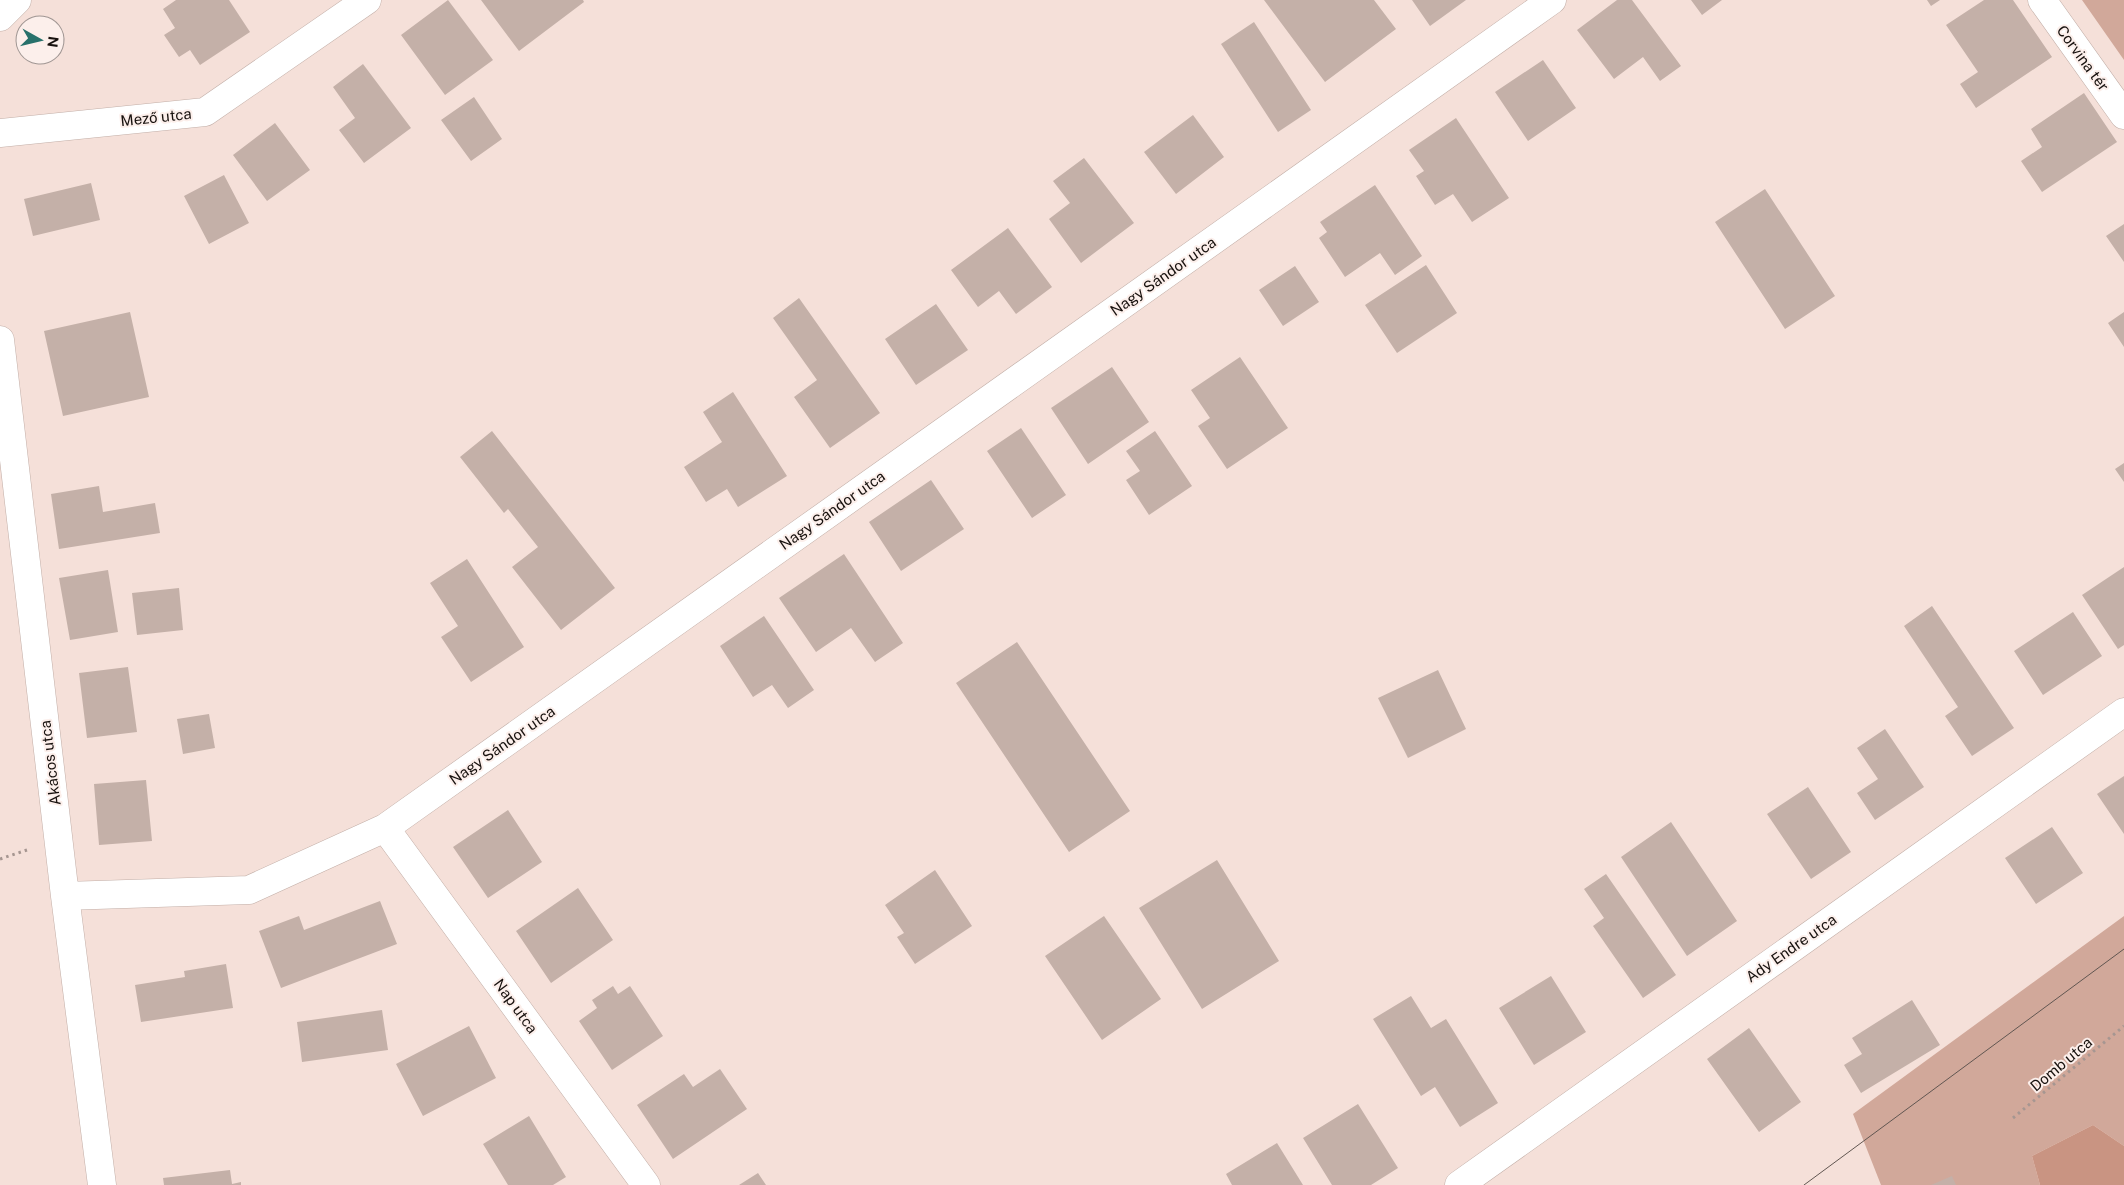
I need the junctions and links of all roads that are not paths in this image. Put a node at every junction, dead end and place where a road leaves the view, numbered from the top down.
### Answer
1 (17, 0) edge
2 (367, 0) edge
3 (1552, 0) edge
4 (2042, 0) edge
5 (0, 17) edge
6 (2124, 115) edge
7 (0, 133) edge
8 (0, 340) edge
9 (2124, 712) edge
10 (385, 828) junction
11 (65, 896) junction
12 (102, 1185) edge
13 (646, 1185) edge
14 (1459, 1185) edge

1 - 5 street
2 - 7 street, Mező utca
3 - 10 street, Nagy Sándor utca
4 - 6 street, Corvina tér
8 - 11 street, Akácos utca
9 - 14 street, Ady Endre utca
10 - 11 street, Nagy Sándor utca
10 - 13 street, Nap utca
11 - 12 street, Akácos utca

